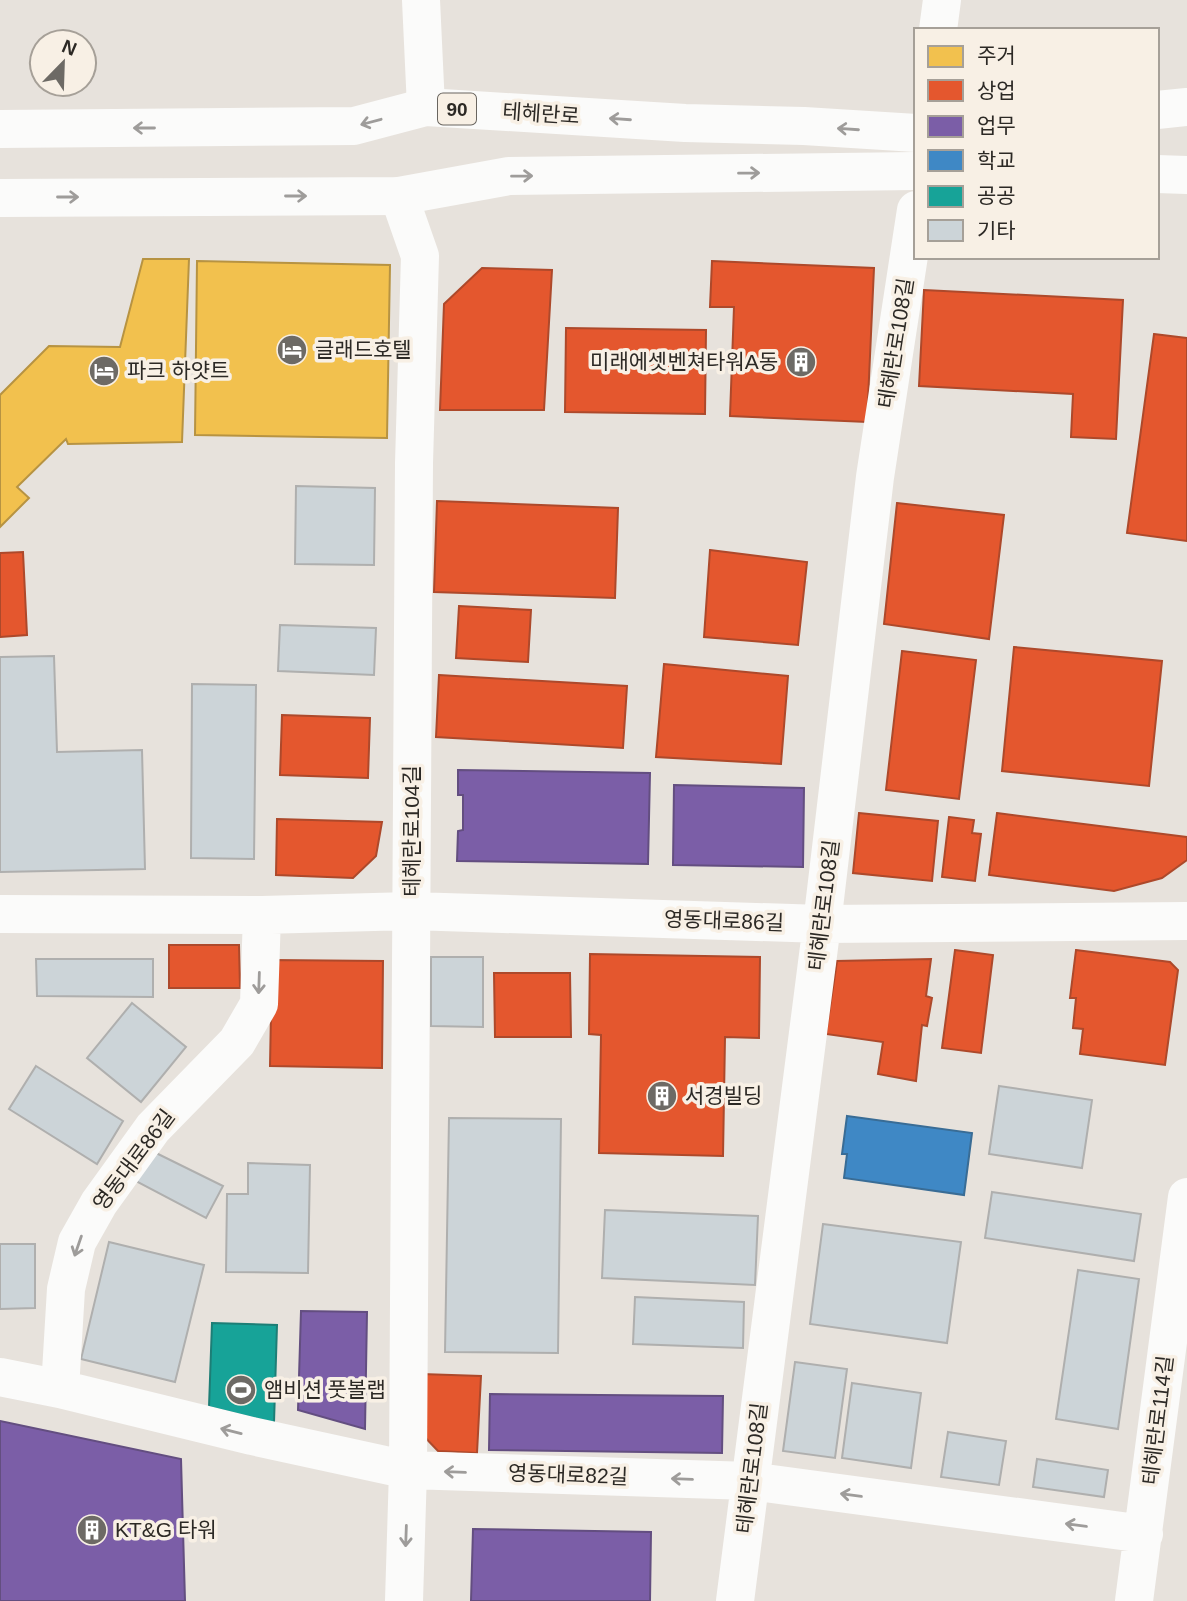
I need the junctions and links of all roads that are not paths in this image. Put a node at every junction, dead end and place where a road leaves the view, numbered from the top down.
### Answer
1 (421, 0) edge
2 (942, 0) edge
3 (938, 28) edge
4 (426, 107) junction
5 (1187, 107) edge
6 (1159, 110) edge
7 (0, 129) edge
8 (914, 134) edge
9 (914, 171) edge
10 (1159, 174) edge
11 (1187, 175) edge
12 (399, 195) junction
13 (0, 198) edge
14 (914, 223) edge
15 (411, 911) junction
16 (0, 914) edge
17 (262, 915) junction
18 (1187, 921) edge
19 (822, 924) junction
20 (1187, 1197) edge
21 (0, 1377) edge
22 (60, 1388) junction
23 (408, 1471) junction
24 (750, 1481) junction
25 (1144, 1534) junction
26 (404, 1601) edge
27 (735, 1601) edge
28 (1133, 1601) edge

1 - 4 street
2 - 3 street
4 -> 7 street, 테헤란로 / 90
8 -> 4 street, 테헤란로 / 90
5 - 6 street
12 -> 9 street
10 - 11 street
13 -> 12 street
12 - 15 street, 테헤란로104길
14 - 19 street, 테헤란로108길
15 - 17 street, 영동대로86길
15 - 19 street, 영동대로86길
15 - 23 street, 테헤란로104길
16 - 17 street, 영동대로86길
17 -> 22 street, 영동대로86길
18 - 19 street, 영동대로86길
19 - 24 street, 테헤란로108길
20 - 25 street, 테헤란로114길
21 - 22 street, 영동대로82길
23 -> 22 street, 영동대로82길
24 -> 23 street, 영동대로82길
23 -> 26 street, 테헤란로104길
25 -> 24 street, 영동대로82길
24 - 27 street, 테헤란로108길
25 - 28 street, 테헤란로114길

